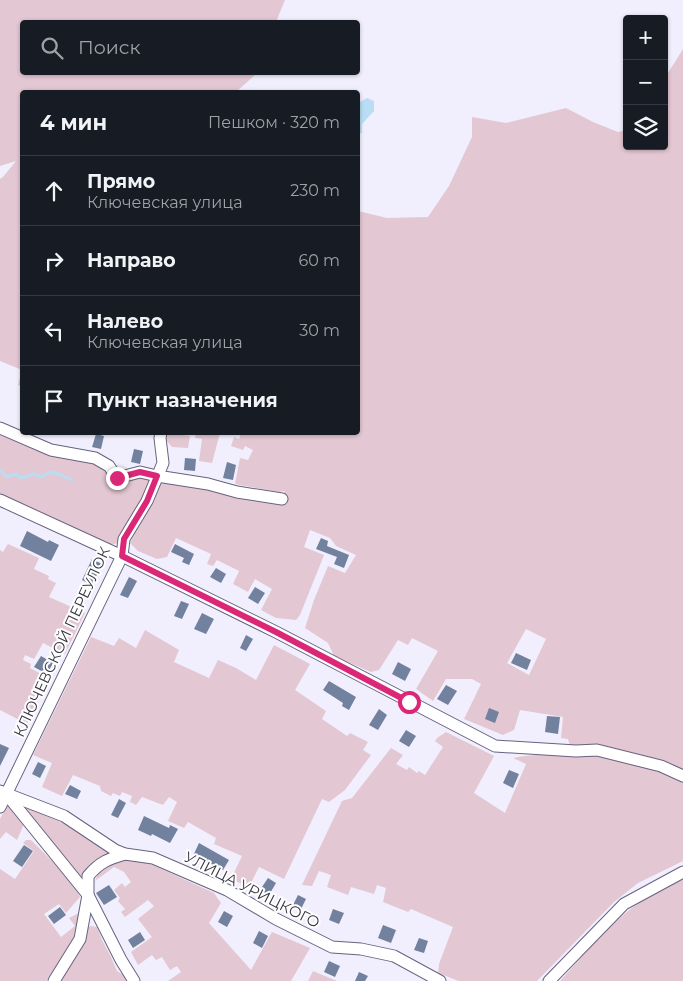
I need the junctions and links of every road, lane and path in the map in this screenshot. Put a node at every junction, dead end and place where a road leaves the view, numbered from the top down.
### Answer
1 (0, 428) edge
2 (160, 435) edge
3 (157, 476) junction
4 (282, 499) dead end
5 (0, 500) edge
6 (122, 556) junction
7 (683, 776) edge
8 (3, 792) edge
9 (0, 807) edge
10 (125, 854) junction
11 (683, 872) edge
12 (88, 895) junction
13 (54, 981) edge
14 (134, 981) edge
15 (440, 981) edge
16 (548, 981) edge

1 - 3 street
2 - 3 street, КЛЮЧЕВСКОЙ ПЕРЕУЛОК
3 - 4 street
3 - 6 street, КЛЮЧЕВСКОЙ ПЕРЕУЛОК
5 - 6 street
6 - 7 street
6 - 8 street, КЛЮЧЕВСКОЙ ПЕРЕУЛОК
8 - 9 street, КЛЮЧЕВСКОЙ ПЕРЕУЛОК
8 - 10 street, УЛИЦА УРИЦКОГО
8 - 12 street
10 - 12 street
10 - 15 street, УЛИЦА УРИЦКОГО
11 - 16 street
12 - 13 street
12 - 14 street

